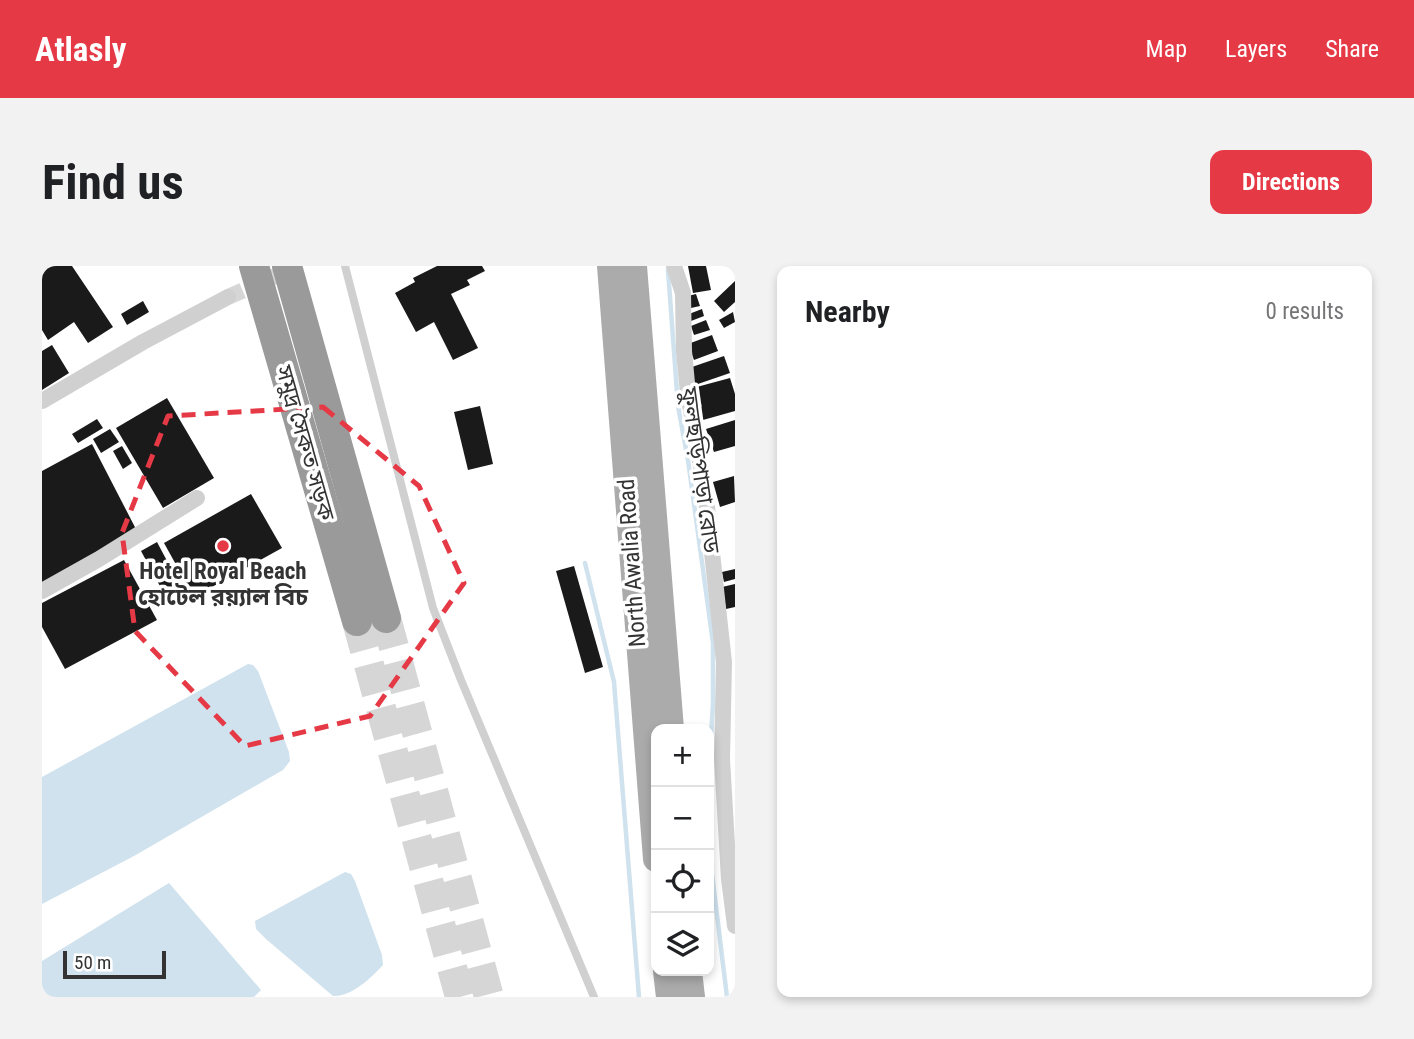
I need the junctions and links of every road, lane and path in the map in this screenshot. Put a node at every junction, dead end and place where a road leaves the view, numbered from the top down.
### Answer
1 (254, 266) edge
2 (287, 266) edge
3 (345, 266) edge
4 (610, 266) edge
5 (634, 266) edge
6 (674, 266) edge
7 (228, 297) tunnel mouth
8 (42, 401) edge
9 (197, 498) dead end
10 (656, 533) junction
11 (630, 535) junction
12 (42, 591) edge
13 (662, 597) junction
14 (635, 600) junction
15 (671, 724) edge
16 (655, 850) edge
17 (735, 926) edge
18 (667, 976) edge
19 (690, 976) edge
20 (594, 997) edge
21 (669, 997) edge
22 (692, 997) edge

1 - 2 highway, সমুদ্র সৈকত সড়ক
3 - 20 lane
4 - 11 main road, North Awalia Road
5 - 10 main road, North Awalia Road
6 - 17 street, ফুলছড়িপাড়া রোড
7 - 8 street
9 - 12 street
10 - 11 main road
10 - 13 main road, North Awalia Road
11 - 14 main road, North Awalia Road
13 - 14 main road
13 - 15 main road, North Awalia Road
14 - 16 main road, North Awalia Road
18 - 21 main road
19 - 22 main road

